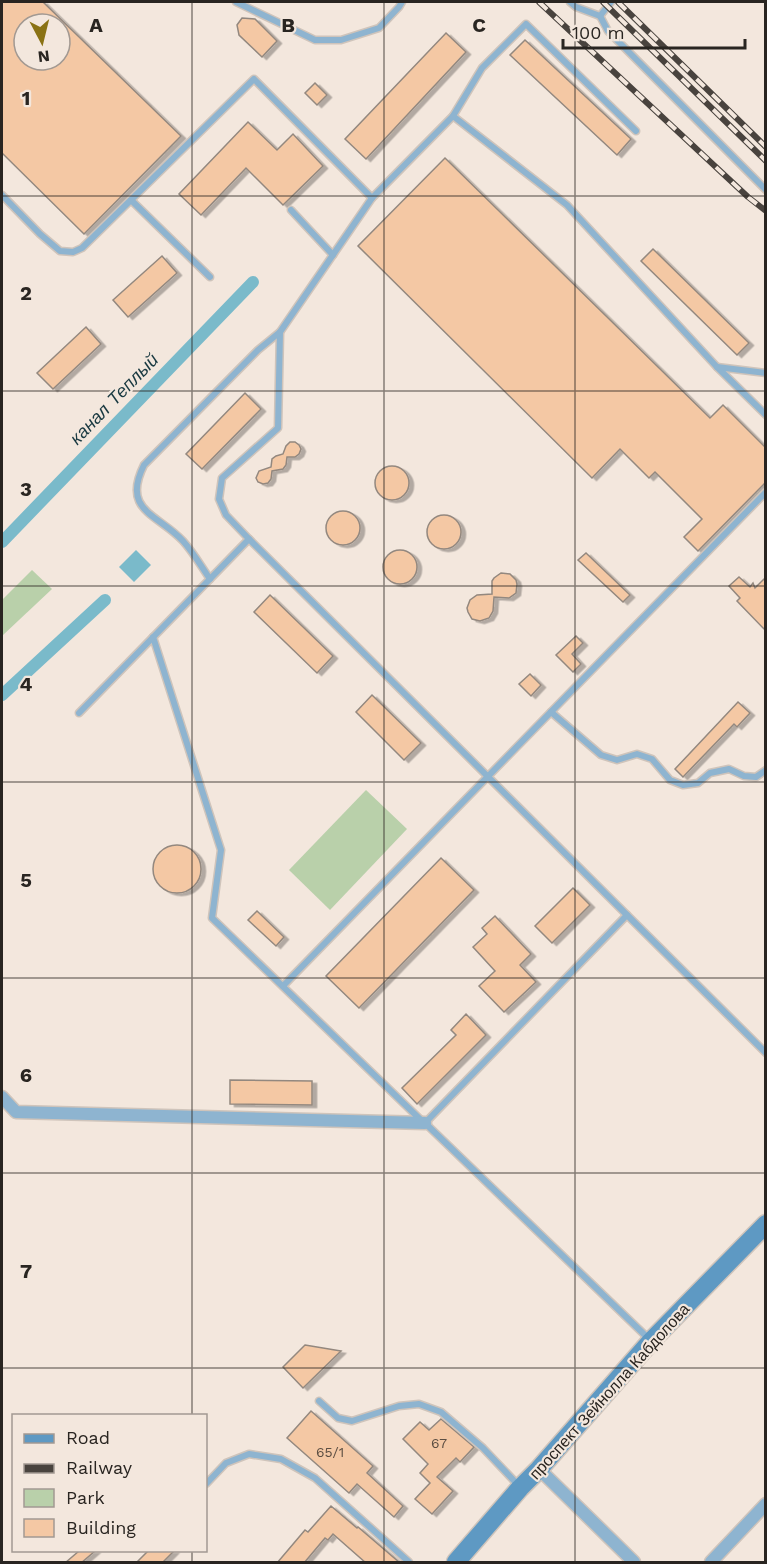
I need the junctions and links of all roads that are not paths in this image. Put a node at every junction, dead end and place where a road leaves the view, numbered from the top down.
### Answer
1 (236, 2) edge
2 (402, 2) edge
3 (570, 2) edge
4 (611, 2) edge
5 (600, 16) junction
6 (453, 116) junction
7 (636, 131) dead end
8 (765, 190) edge
9 (2, 195) edge
10 (372, 198) junction
11 (131, 200) junction
12 (291, 210) dead end
13 (333, 255) junction
14 (210, 277) dead end
15 (280, 332) junction
16 (717, 368) junction
17 (765, 373) edge
18 (765, 415) edge
19 (765, 492) edge
20 (249, 539) junction
21 (210, 579) junction
22 (153, 637) junction
23 (550, 712) junction
24 (79, 713) dead end
25 (765, 770) edge
26 (488, 776) junction
27 (627, 915) junction
28 (283, 986) junction
29 (765, 1053) edge
30 (2, 1097) edge
31 (425, 1123) junction
32 (763, 1230) edge
33 (651, 1341) junction
34 (318, 1401) dead end
35 (539, 1469) junction
36 (207, 1483) edge
37 (520, 1488) junction
38 (765, 1504) edge
39 (409, 1563) edge
40 (456, 1563) edge
41 (634, 1563) edge
42 (711, 1563) edge

1 - 2 lane
3 - 5 lane
4 - 5 lane
5 - 8 lane
6 - 7 lane
6 - 10 lane
6 - 16 lane
9 - 11 lane
10 - 11 lane
10 - 13 lane
11 - 14 lane
12 - 13 lane
13 - 15 lane
15 - 20 lane
15 - 21 lane
16 - 17 lane
16 - 18 lane
19 - 23 lane
20 - 21 lane
20 - 26 lane
21 - 22 lane
22 - 24 lane
22 - 28 lane
23 - 25 lane
23 - 26 lane
26 - 27 lane
26 - 28 lane
27 - 29 lane
27 - 31 lane
28 - 31 lane
30 - 31 street
31 - 33 lane
32 - 33 main road, проспект Зейнолла Кабдолова
33 - 35 main road, проспект Зейнолла Кабдолова
34 - 37 lane
35 - 37 main road, проспект Зейнолла Кабдолова
35 - 41 street
36 - 39 lane
37 - 40 main road, проспект Зейнолла Кабдолова
38 - 42 street

